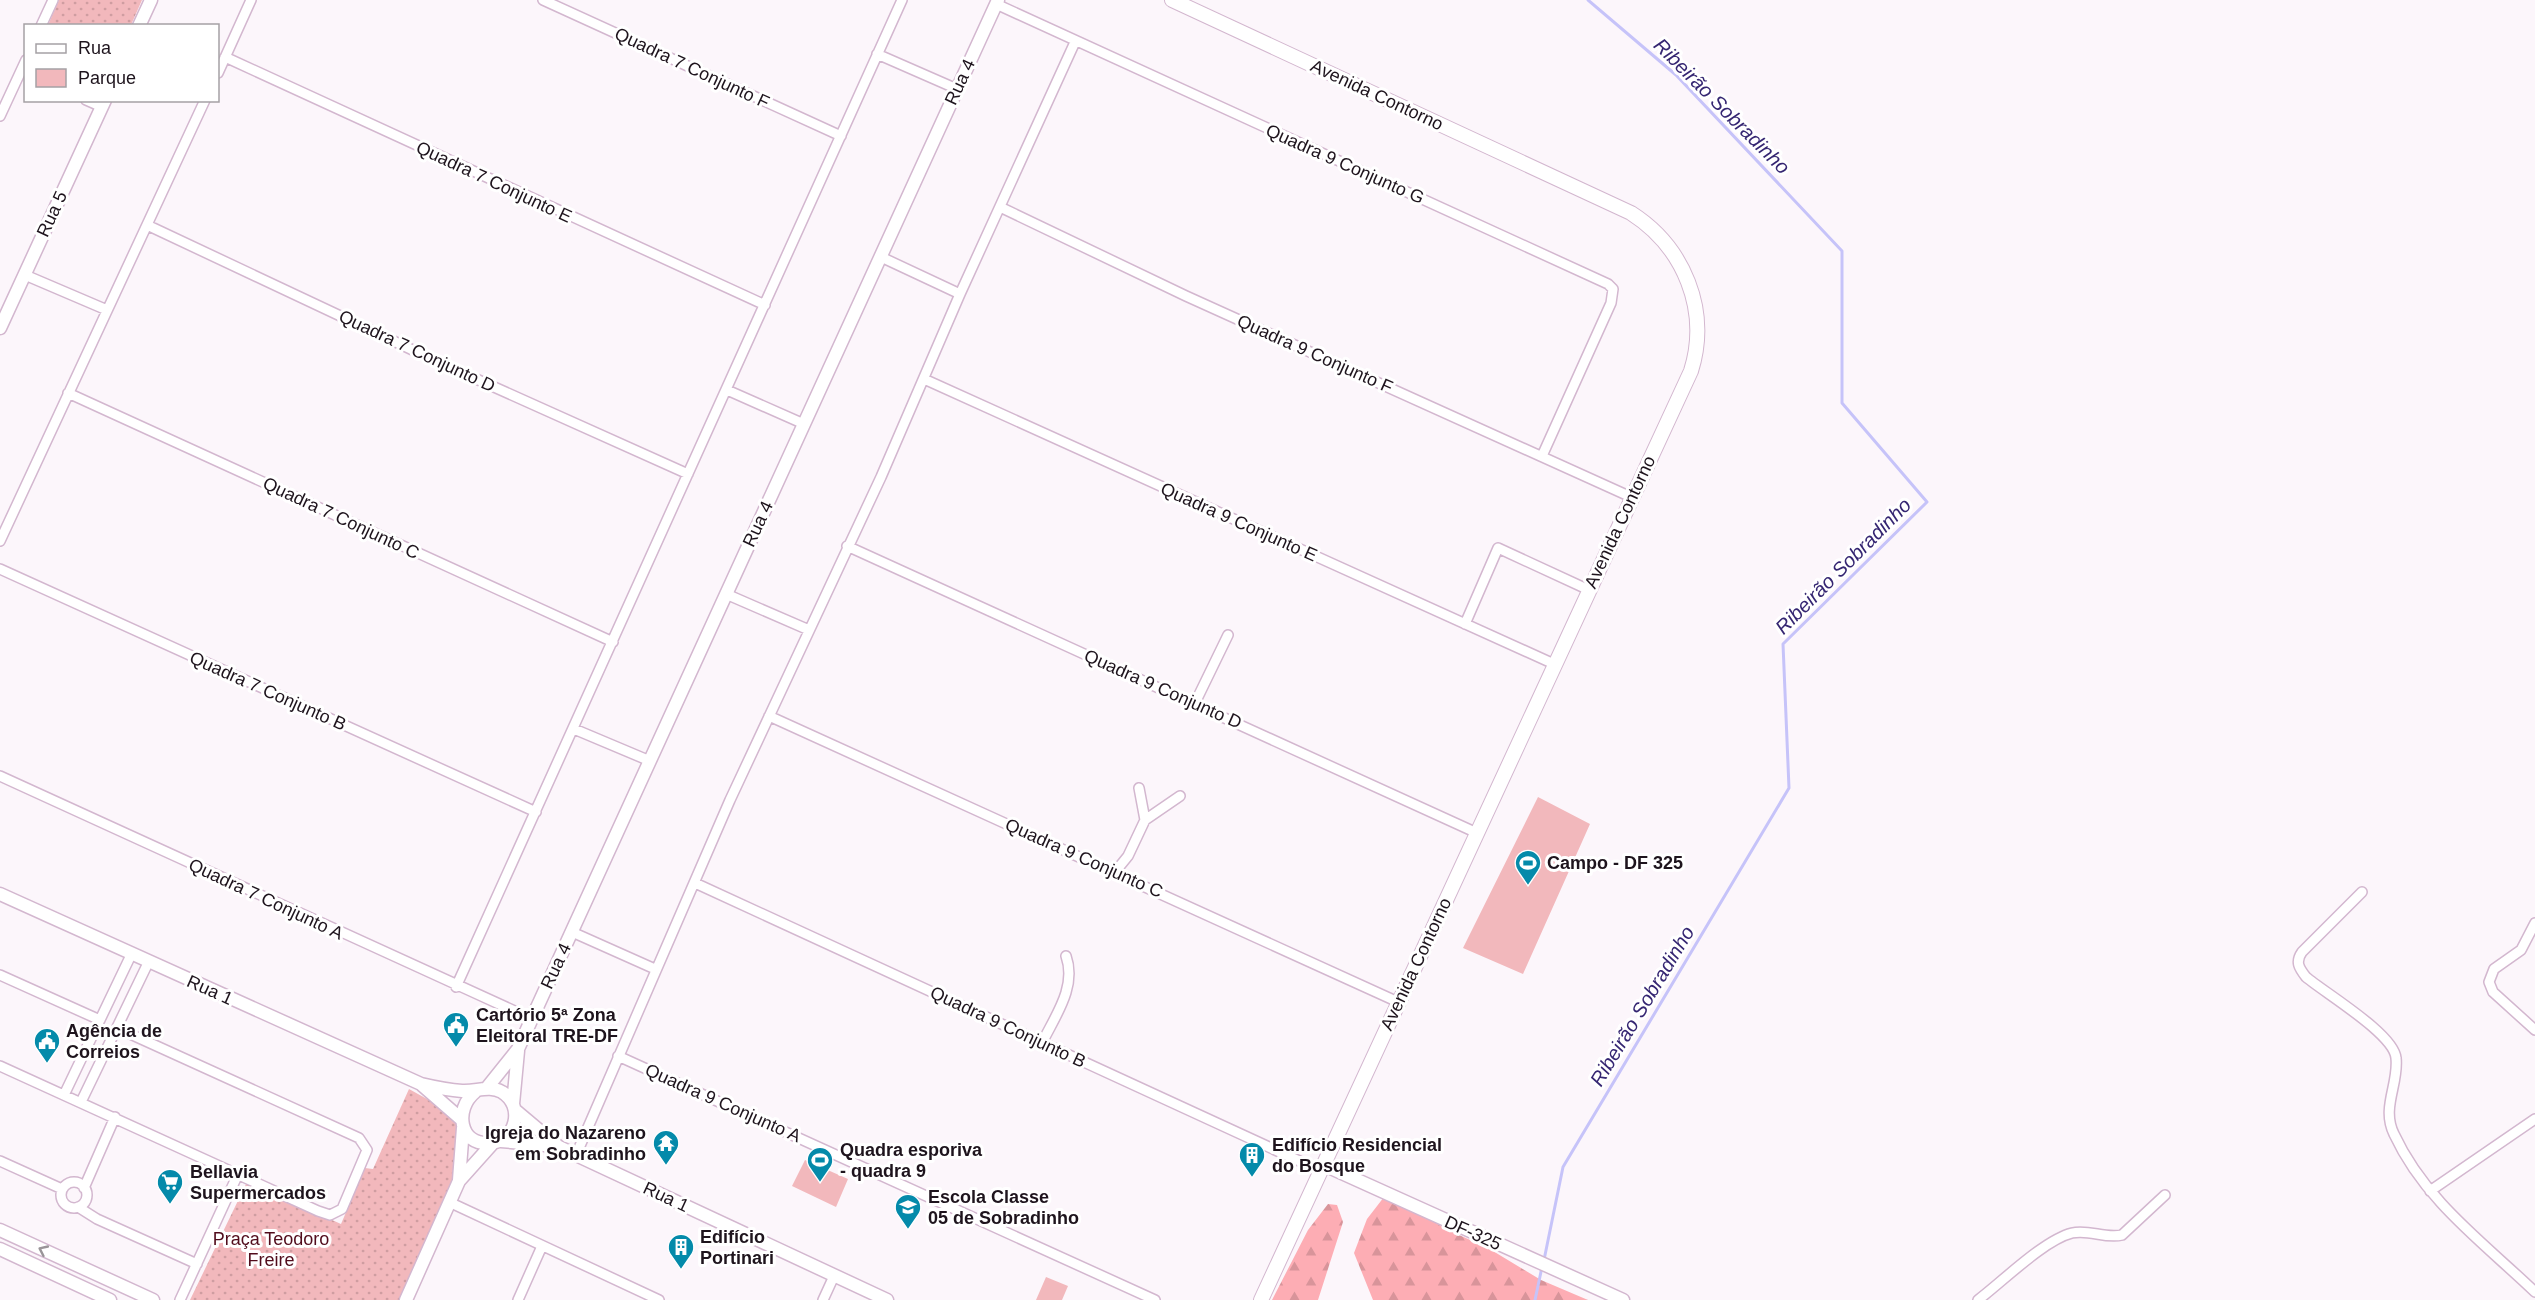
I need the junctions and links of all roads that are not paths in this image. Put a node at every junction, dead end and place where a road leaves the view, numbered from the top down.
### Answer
1 (53, 0) edge
2 (151, 0) edge
3 (251, 0) edge
4 (543, 0) edge
5 (902, 0) edge
6 (1172, 0) edge
7 (997, 2) edge
8 (42, 24) edge
9 (140, 24) edge
10 (1075, 42) junction
11 (877, 54) junction
12 (225, 57) junction
13 (219, 71) edge
14 (23, 73) edge
15 (957, 89) junction
16 (204, 102) edge
17 (103, 104) edge
18 (0, 116) edge
19 (841, 136) junction
20 (1000, 207) junction
21 (147, 225) junction
22 (880, 257) junction
23 (25, 275) junction
24 (960, 294) junction
25 (765, 305) junction
26 (107, 310) junction
27 (0, 328) edge
28 (924, 379) junction
29 (727, 390) junction
30 (68, 393) junction
31 (804, 424) junction
32 (1542, 456) junction
33 (688, 474) junction
34 (1631, 497) junction
35 (0, 541) edge
36 (847, 546) junction
37 (0, 569) edge
38 (1589, 590) junction
39 (726, 594) junction
40 (1465, 624) junction
41 (809, 630) junction
42 (1228, 635) dead end
43 (613, 642) junction
44 (1554, 664) junction
45 (1195, 703) junction
46 (769, 716) junction
47 (574, 729) junction
48 (650, 761) junction
49 (0, 776) edge
50 (1139, 788) dead end
51 (1180, 796) dead end
52 (536, 812) junction
53 (1145, 820) junction
54 (1477, 833) junction
55 (1115, 872) junction
56 (695, 883) junction
57 (2362, 892) dead end
58 (0, 894) edge
59 (2535, 923) edge
60 (572, 933) junction
61 (131, 955) junction
62 (1066, 956) dead end
63 (148, 963) junction
64 (655, 969) junction
65 (0, 975) edge
66 (456, 987) junction
67 (115, 990) junction
68 (131, 998) junction
69 (1398, 1002) junction
70 (532, 1019) junction
71 (100, 1020) junction
72 (117, 1028) junction
73 (2535, 1030) edge
74 (1042, 1043) junction
75 (518, 1049) junction
76 (618, 1056) junction
77 (0, 1066) edge
78 (75, 1072) junction
79 (92, 1080) junction
80 (421, 1084) junction
81 (480, 1090) junction
82 (64, 1095) junction
83 (81, 1102) junction
84 (514, 1107) junction
85 (115, 1117) junction
86 (2535, 1119) edge
87 (462, 1124) junction
88 (497, 1142) junction
89 (559, 1147) junction
90 (576, 1155) junction
91 (0, 1161) edge
92 (1322, 1168) junction
93 (238, 1174) junction
94 (459, 1181) junction
95 (84, 1188) junction
96 (62, 1190) junction
97 (2430, 1191) junction
98 (2165, 1196) dead end
99 (449, 1202) junction
100 (78, 1207) junction
101 (0, 1230) edge
102 (542, 1246) junction
103 (0, 1249) edge
104 (197, 1264) junction
105 (76, 1265) junction
106 (95, 1274) junction
107 (834, 1276) junction
108 (69, 1281) junction
109 (88, 1290) junction
110 (2535, 1292) edge
111 (110, 1300) edge
112 (153, 1300) edge
113 (180, 1300) edge
114 (406, 1300) edge
115 (518, 1300) edge
116 (659, 1300) edge
117 (824, 1300) edge
118 (887, 1300) edge
119 (1155, 1300) edge
120 (1261, 1300) edge
121 (1623, 1300) edge
122 (1978, 1300) edge

1 - 8 street
2 - 9 street
3 - 12 street
4 - 19 street, Quadra 7 Conjunto F
5 - 11 street
6 - 34 main road, Avenida Contorno
7 - 10 street, Quadra 9 Conjunto G
7 - 15 street, Rua 4
10 - 20 street
10 - 32 street, Quadra 9 Conjunto G
11 - 15 street
11 - 19 street
12 - 13 street
12 - 25 street, Quadra 7 Conjunto E
14 - 18 street
15 - 22 street, Rua 4
16 - 21 street
17 - 23 street, Rua 5
19 - 25 street
20 - 24 street
20 - 32 street, Quadra 9 Conjunto F
21 - 26 street
21 - 33 street, Quadra 7 Conjunto D
22 - 24 street
22 - 31 street, Rua 4
23 - 26 street
23 - 27 street, Rua 5
24 - 28 street
25 - 29 street
26 - 30 street
28 - 36 street
28 - 40 street, Quadra 9 Conjunto E
29 - 31 street
29 - 33 street
30 - 35 street
30 - 43 street, Quadra 7 Conjunto C
31 - 39 street, Rua 4
32 - 34 street, Quadra 9 Conjunto F
33 - 43 street
34 - 38 main road, Avenida Contorno
36 - 41 street
36 - 45 street, Quadra 9 Conjunto D
37 - 52 street, Quadra 7 Conjunto B
38 - 40 street
38 - 44 main road, Avenida Contorno
39 - 41 street
39 - 48 street, Rua 4
40 - 44 street, Quadra 9 Conjunto E
41 - 46 street
42 - 45 street
43 - 47 street
44 - 54 main road, Avenida Contorno
45 - 54 street, Quadra 9 Conjunto D
46 - 55 street, Quadra 9 Conjunto C
46 - 56 street
47 - 48 street
47 - 52 street
48 - 60 street, Rua 4
49 - 66 street, Quadra 7 Conjunto A
50 - 53 street
51 - 53 street
52 - 66 street
53 - 55 street
54 - 69 main road, Avenida Contorno
55 - 69 street, Quadra 9 Conjunto C
56 - 64 street
56 - 74 street, Quadra 9 Conjunto B
57 - 97 street
58 - 61 street, Rua 1
59 - 73 street
60 - 64 street
60 - 70 street, Rua 4
61 - 63 street, Rua 1
61 - 67 street
62 - 74 street
63 - 68 street
63 - 80 street, Rua 1
64 - 76 street
65 - 71 street
66 - 70 street, Quadra 7 Conjunto A
67 - 68 street
67 - 71 street
68 - 72 street
69 - 92 main road, Avenida Contorno
70 - 75 street, Rua 4
71 - 78 street
72 - 79 street
72 - 93 street
74 - 92 street, Quadra 9 Conjunto B
75 - 81 street
75 - 84 street
76 - 90 street
76 - 119 street, Quadra 9 Conjunto A
77 - 82 street
78 - 79 street
78 - 82 street
79 - 83 street
80 - 81 street
80 - 87 street
81 - 84 street
81 - 87 street
82 - 83 street
83 - 85 street
84 - 88 street
84 - 89 street
85 - 93 street
85 - 95 street
86 - 97 street
87 - 88 street
87 - 94 street
88 - 89 street
88 - 94 street
89 - 90 street, Rua 1
90 - 107 street, Rua 1
91 - 96 street
92 - 120 main road, Avenida Contorno
92 - 121 street, DF-325
93 - 104 street
94 - 99 street
95 - 96 street
95 - 100 street
96 - 100 street
97 - 110 street
98 - 122 street
99 - 102 street
99 - 114 street
100 - 104 street
105 -> 101 street
102 - 115 street
102 - 116 street
103 - 108 street
104 - 113 street
105 - 106 street
105 - 108 street
106 - 109 street
106 - 112 street
107 - 117 street
107 - 118 street, Rua 1
108 - 109 street
109 - 111 street

